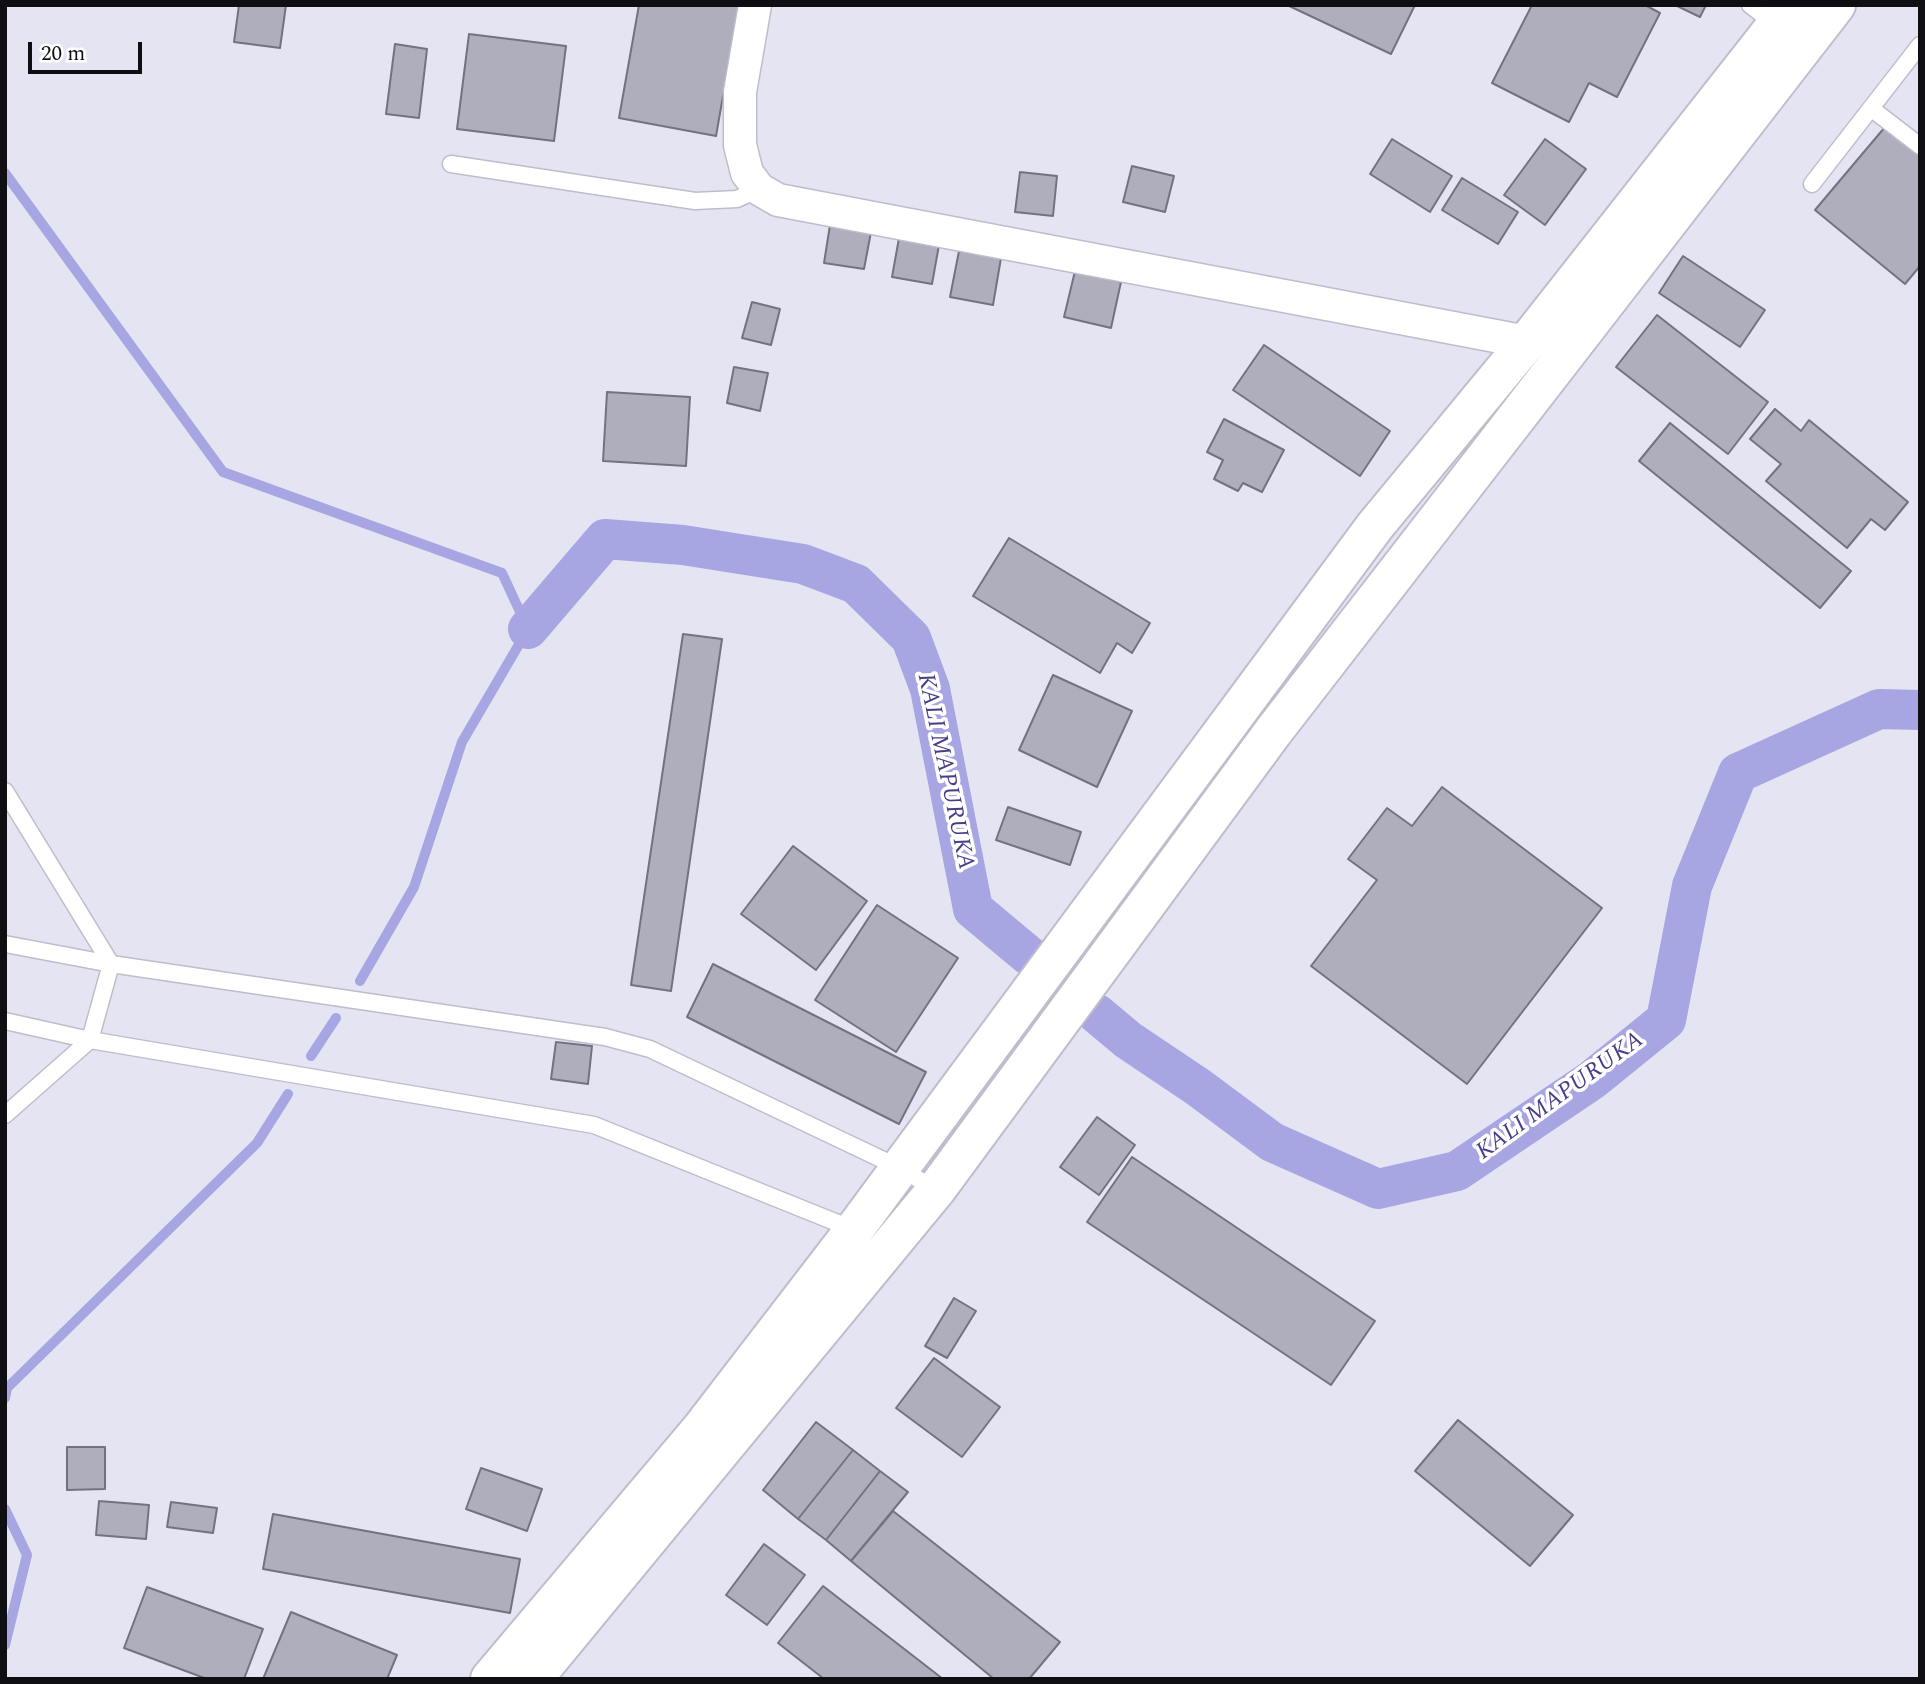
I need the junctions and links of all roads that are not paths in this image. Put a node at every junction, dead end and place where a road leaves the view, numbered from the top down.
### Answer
1 (755, 5) edge
2 (1836, 5) edge
3 (1773, 12) edge
4 (1920, 45) edge
5 (1872, 109) junction
6 (1920, 146) edge
7 (451, 164) dead end
8 (1811, 184) dead end
9 (759, 189) junction
10 (1527, 342) junction
11 (1240, 711) junction
12 (1273, 732) junction
13 (5, 791) edge
14 (5, 944) edge
15 (110, 964) junction
16 (5, 1021) edge
17 (90, 1040) junction
18 (5, 1115) edge
19 (900, 1168) junction
20 (936, 1189) junction
21 (871, 1239) junction
22 (490, 1679) edge
23 (533, 1679) edge

1 - 9 street
2 - 12 highway
3 - 10 highway
4 - 5 lane
5 - 6 lane
5 - 8 lane
7 - 9 lane
9 - 10 street
10 - 11 highway
11 - 12 highway
11 - 19 highway
12 - 20 highway
13 - 15 lane
14 - 15 lane
15 - 17 lane
15 - 19 lane
16 - 17 lane
17 - 18 lane
17 - 21 lane
19 - 20 lane
19 - 21 highway
20 - 21 highway
21 - 22 highway
21 - 23 highway

